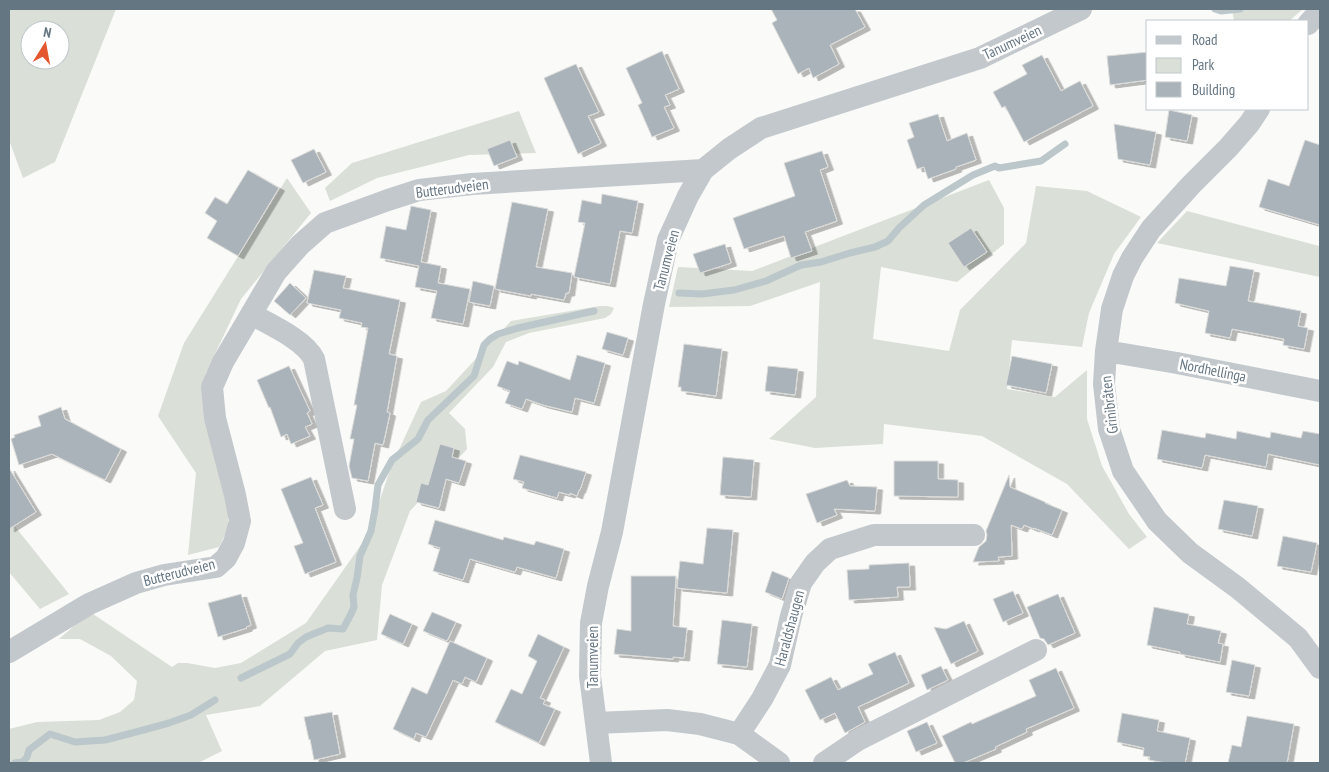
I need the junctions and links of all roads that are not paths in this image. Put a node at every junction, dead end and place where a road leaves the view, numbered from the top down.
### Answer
1 (1081, 9) edge
2 (1320, 11) edge
3 (1309, 23) edge
4 (1258, 110) edge
5 (702, 170) junction
6 (251, 314) junction
7 (1106, 352) junction
8 (1320, 391) edge
9 (345, 509) dead end
10 (974, 535) dead end
11 (1036, 650) dead end
12 (9, 652) edge
13 (1320, 668) edge
14 (596, 723) junction
15 (739, 734) junction
16 (601, 763) edge
17 (779, 763) edge
18 (824, 763) edge

1 - 5 street, Tanumveien
2 - 3 street
4 - 7 street, Grinibråten
5 - 6 street, Butterudveien
5 - 14 street, Tanumveien
6 - 9 street
6 - 12 street, Butterudveien
7 - 8 street, Nordhellinga
7 - 13 street, Grinibråten
10 - 15 street, Haraldshaugen
11 - 18 street
14 - 15 street
14 - 16 street, Tanumveien
15 - 17 street

